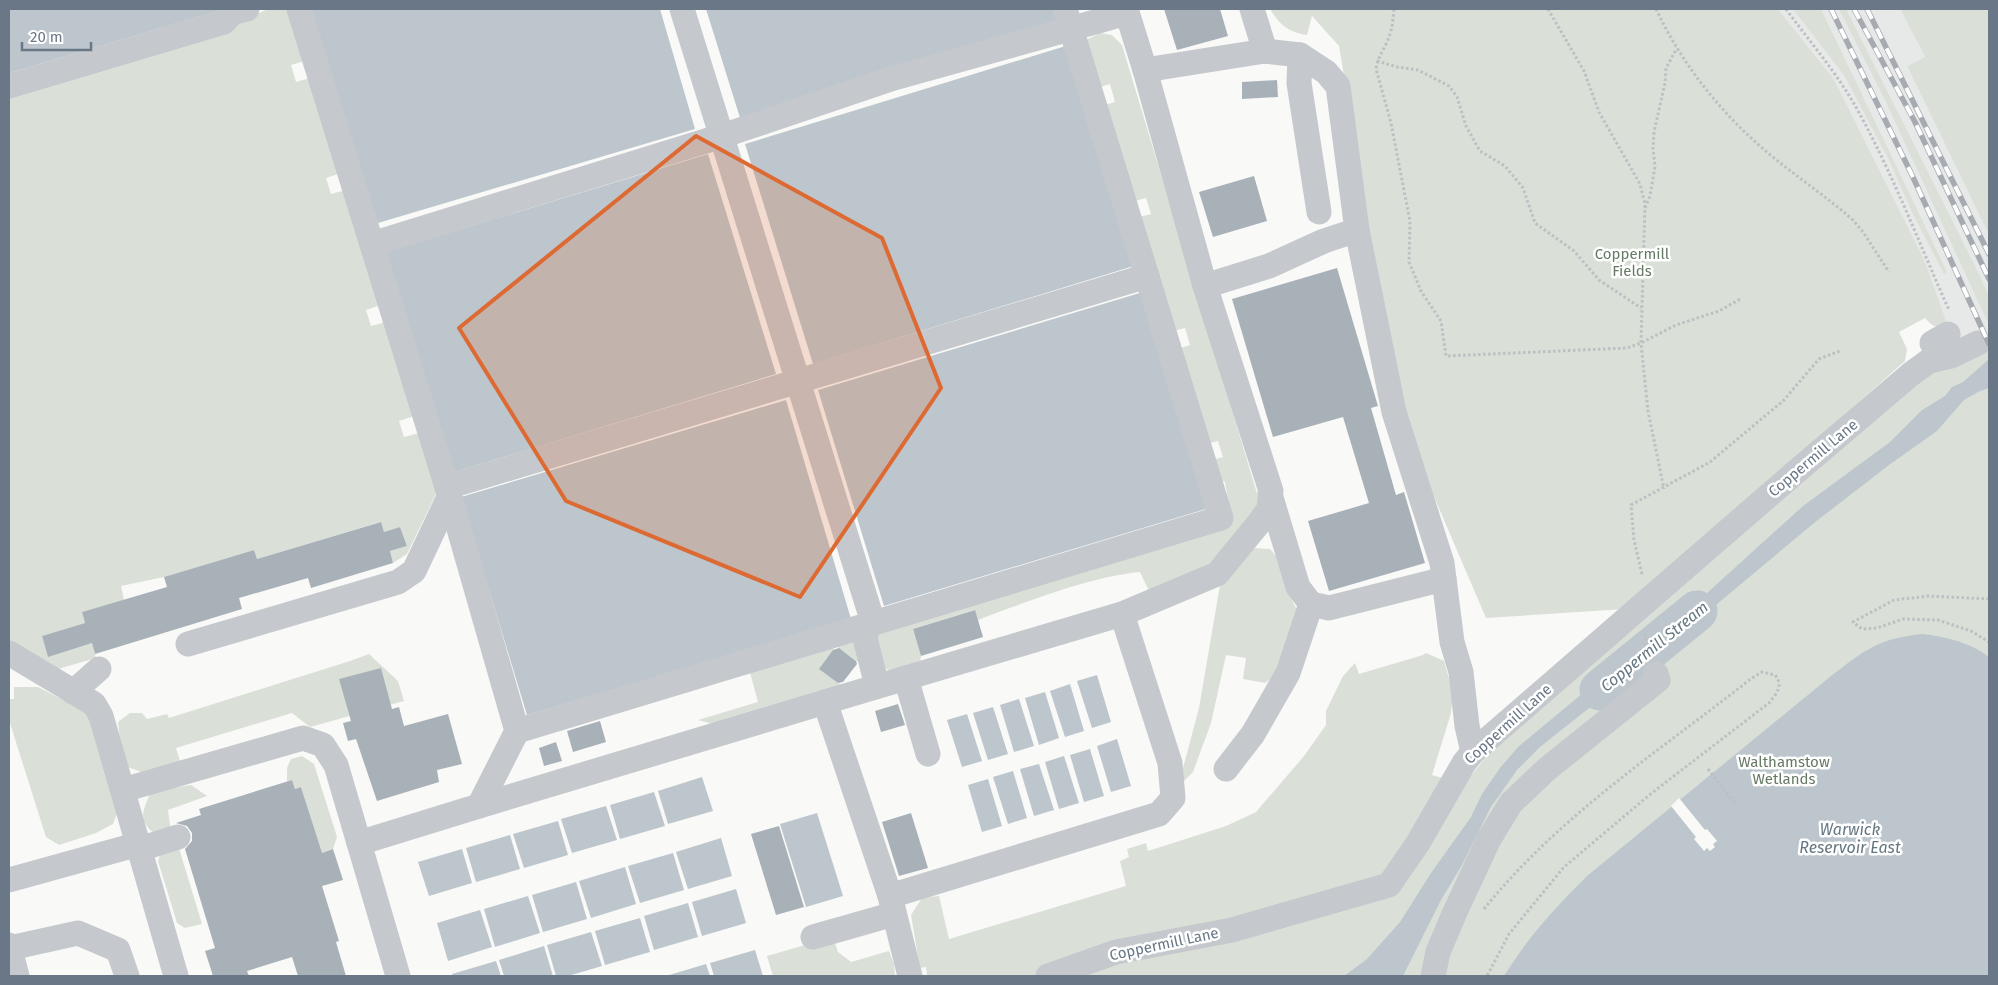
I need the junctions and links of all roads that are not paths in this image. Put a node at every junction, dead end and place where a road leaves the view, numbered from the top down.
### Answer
1 (300, 9) edge
2 (682, 9) edge
3 (1252, 9) edge
4 (237, 10) edge
5 (1126, 11) edge
6 (1068, 19) edge
7 (1265, 51) junction
8 (1300, 55) junction
9 (1145, 70) junction
10 (9, 86) edge
11 (722, 136) junction
12 (1319, 212) dead end
13 (1357, 230) junction
14 (372, 244) junction
15 (1147, 276) junction
16 (1205, 286) junction
17 (1978, 344) dead end
18 (798, 382) junction
19 (448, 492) junction
20 (1270, 494) junction
21 (1444, 579) junction
22 (1311, 604) junction
23 (1122, 614) junction
24 (868, 625) junction
25 (188, 644) dead end
26 (9, 654) edge
27 (99, 669) dead end
28 (1656, 674) dead end
29 (906, 678) junction
30 (877, 686) junction
31 (73, 692) junction
32 (825, 702) junction
33 (517, 731) junction
34 (1473, 752) junction
35 (928, 754) dead end
36 (1226, 769) dead end
37 (123, 790) junction
38 (478, 806) junction
39 (178, 837) dead end
40 (359, 843) junction
41 (139, 846) junction
42 (9, 880) edge
43 (892, 905) junction
44 (813, 937) dead end
45 (9, 947) edge
46 (17, 976) edge
47 (127, 976) edge
48 (176, 976) edge
49 (398, 976) edge
50 (910, 976) edge
51 (1048, 976) edge
52 (1433, 976) edge

1 - 14 street
2 - 11 street
3 - 7 street
4 - 10 street
5 - 6 street
5 - 9 street
6 - 11 street
6 - 15 street
7 - 8 street
7 - 9 street
8 - 12 street
8 - 13 street
9 - 16 street
11 - 14 street
11 - 18 street
13 - 16 street
13 - 21 street
14 - 19 street
15 - 18 street
15 - 24 street
16 - 20 street
17 - 34 street, Coppermill Lane
18 - 19 street
18 - 24 street
19 - 25 street
19 - 33 street
20 - 22 street
20 - 23 street
21 - 22 street
21 - 34 street
22 - 36 street
23 - 29 street
23 - 43 street
24 - 30 street
24 - 33 street
26 - 31 street
27 - 31 street
28 - 52 street
29 - 30 street
29 - 35 street
30 - 32 street
31 - 37 street
32 - 38 street
32 - 43 street
33 - 38 street
34 - 51 street, Coppermill Lane
37 - 40 street
37 - 41 street
38 - 40 street
39 - 41 street
40 - 49 street
41 - 42 street
41 - 48 street
43 - 44 street
43 - 50 street
45 - 46 street
45 - 47 street

